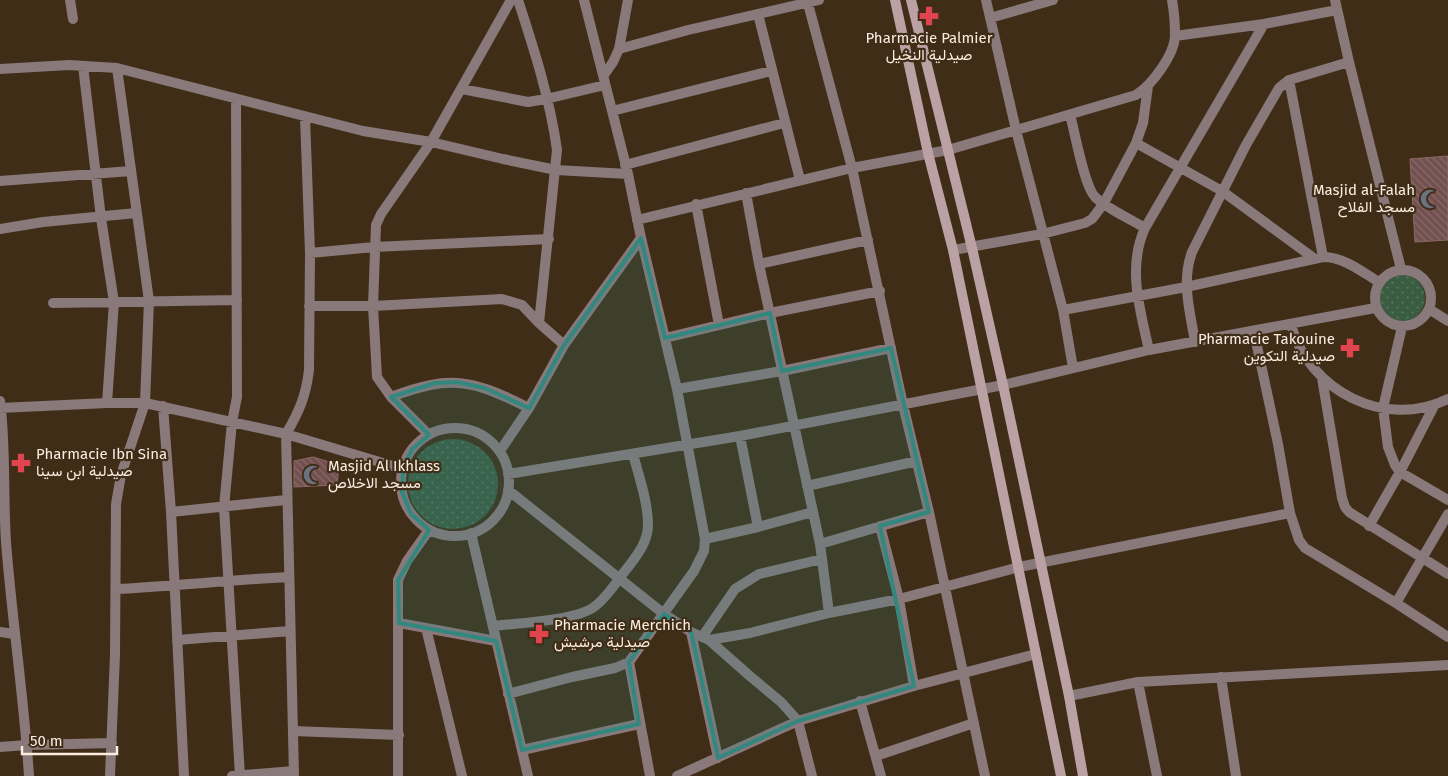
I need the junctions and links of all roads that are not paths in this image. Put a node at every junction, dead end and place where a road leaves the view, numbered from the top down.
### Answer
1 (70, 0) edge
2 (512, 0) edge
3 (518, 0) edge
4 (584, 0) edge
5 (628, 0) edge
6 (819, 0) edge
7 (894, 0) edge
8 (911, 0) edge
9 (986, 0) edge
10 (1052, 0) edge
11 (1174, 0) edge
12 (808, 1) edge
13 (1336, 5) edge
14 (758, 14) junction
15 (73, 18) dead end
16 (990, 18) junction
17 (1264, 24) junction
18 (1175, 36) junction
19 (619, 50) junction
20 (1349, 62) junction
21 (83, 66) junction
22 (117, 68) junction
23 (0, 69) edge
24 (771, 71) junction
25 (604, 80) junction
26 (1289, 80) junction
27 (1148, 86) junction
28 (462, 88) junction
29 (236, 99) junction
30 (546, 99) junction
31 (612, 111) junction
32 (1070, 115) junction
33 (305, 117) junction
34 (784, 123) junction
35 (1016, 130) junction
36 (431, 142) junction
37 (1136, 142) junction
38 (948, 150) junction
39 (928, 153) junction
40 (1181, 167) junction
41 (852, 168) junction
42 (627, 169) junction
43 (556, 170) junction
44 (131, 171) junction
45 (97, 173) junction
46 (800, 180) junction
47 (0, 181) edge
48 (1222, 191) junction
49 (746, 193) junction
50 (1104, 203) junction
51 (696, 204) junction
52 (136, 213) junction
53 (101, 218) junction
54 (636, 220) junction
55 (1145, 228) junction
56 (0, 229) edge
57 (1042, 234) junction
58 (641, 238) junction
59 (549, 239) junction
60 (868, 240) junction
61 (374, 247) junction
62 (972, 248) junction
63 (953, 250) junction
64 (310, 253) junction
65 (1319, 258) junction
66 (759, 264) junction
67 (1401, 269) junction
68 (1379, 282) junction
69 (1186, 287) junction
70 (880, 291) junction
71 (1137, 296) junction
72 (237, 300) junction
73 (149, 301) junction
74 (114, 302) junction
75 (53, 303) dead end
76 (309, 306) junction
77 (373, 306) junction
78 (1376, 308) junction
79 (1429, 309) junction
80 (1063, 310) junction
81 (770, 313) junction
82 (1448, 321) edge
83 (539, 323) junction
84 (719, 325) junction
85 (1291, 325) junction
86 (1402, 327) junction
87 (1254, 332) junction
88 (665, 338) junction
89 (1195, 342) junction
90 (564, 344) junction
91 (892, 348) junction
92 (1149, 350) junction
93 (1073, 368) junction
94 (782, 371) junction
95 (1322, 378) junction
96 (1003, 385) junction
97 (677, 389) junction
98 (981, 389) junction
99 (391, 397) junction
100 (1444, 402) edge
101 (107, 403) junction
102 (145, 403) junction
103 (903, 404) junction
104 (0, 405) edge
105 (163, 406) junction
106 (529, 408) junction
107 (1383, 408) junction
108 (232, 422) junction
109 (794, 425) junction
110 (286, 434) junction
111 (429, 435) junction
112 (740, 436) junction
113 (687, 446) junction
114 (500, 452) junction
115 (633, 454) junction
116 (917, 461) junction
117 (402, 469) junction
118 (1400, 472) junction
119 (508, 474) junction
120 (807, 486) junction
121 (508, 490) junction
122 (286, 500) junction
123 (1448, 500) edge
124 (224, 507) junction
125 (171, 512) junction
126 (813, 512) junction
127 (929, 512) junction
128 (1290, 513) junction
129 (1448, 514) edge
130 (880, 526) junction
131 (1369, 526) junction
132 (758, 527) junction
133 (429, 530) junction
134 (471, 533) junction
135 (3, 539) edge
136 (705, 539) junction
137 (820, 544) junction
138 (822, 559) junction
139 (1423, 559) junction
140 (1040, 563) junction
141 (1019, 567) junction
142 (1448, 574) edge
143 (288, 577) junction
144 (619, 578) junction
145 (228, 580) junction
146 (174, 586) junction
147 (944, 586) junction
148 (116, 589) junction
149 (899, 599) junction
150 (1396, 603) junction
151 (829, 613) junction
152 (664, 614) junction
153 (398, 623) junction
154 (493, 626) junction
155 (426, 628) junction
156 (290, 631) junction
157 (0, 632) edge
158 (691, 632) junction
159 (14, 634) junction
160 (232, 636) junction
161 (1448, 637) edge
162 (706, 638) junction
163 (177, 640) junction
164 (496, 641) junction
165 (1036, 654) junction
166 (629, 662) junction
167 (1448, 665) edge
168 (964, 672) junction
169 (1222, 677) junction
170 (1138, 682) junction
171 (914, 686) junction
172 (508, 694) junction
173 (1069, 696) junction
174 (860, 701) junction
175 (798, 721) junction
176 (639, 724) junction
177 (974, 724) junction
178 (293, 731) junction
179 (399, 735) junction
180 (112, 743) junction
181 (27, 745) junction
182 (0, 747) edge
183 (522, 750) junction
184 (876, 756) junction
185 (718, 758) junction
186 (294, 774) edge
187 (29, 776) edge
188 (110, 776) edge
189 (184, 776) edge
190 (232, 776) edge
191 (240, 776) edge
192 (398, 776) edge
193 (462, 776) edge
194 (528, 776) edge
195 (650, 776) edge
196 (677, 776) edge
197 (812, 776) edge
198 (881, 776) edge
199 (985, 776) edge
200 (1061, 776) edge
201 (1083, 776) edge
202 (1157, 776) edge
203 (1236, 776) edge

1 - 15 street
2 - 28 street
3 - 30 street
4 - 25 street
5 - 19 street
6 - 12 street
7 - 39 street
8 - 38 street
9 - 16 street
10 - 16 street
11 - 18 street
12 - 14 street
12 - 41 street
13 - 17 street
13 - 20 street
14 - 19 street
14 - 24 street
16 - 35 street
17 - 18 street
17 - 40 street
18 - 27 street
19 - 25 street
20 - 26 street
20 - 67 street
21 - 22 street
21 - 23 street
21 - 45 street
22 - 29 street
22 - 44 street
24 - 31 street
24 - 34 street
25 - 30 street
25 - 31 street
26 - 48 street
26 - 65 street
27 - 32 street
27 - 37 street
28 - 30 street
28 - 36 street
29 - 33 street
29 - 72 street
30 - 43 street
31 - 42 street
32 - 35 street
32 - 50 street
33 - 36 street
33 - 64 street
34 - 42 street
34 - 46 street
35 - 38 street
35 - 57 street
36 - 43 street
36 - 61 street
37 - 40 street
37 - 50 street
38 - 39 street
38 - 62 street
39 - 41 street
39 - 63 street
40 - 48 street
40 - 55 street
41 - 46 street
41 - 60 street
42 - 43 street
42 - 54 street
43 - 59 street
44 - 45 street
44 - 52 street
45 - 47 street
45 - 53 street
46 - 49 street
48 - 65 street
48 - 69 street
49 - 51 street
49 - 66 street
50 - 55 street
50 - 57 street
51 - 54 street
51 - 84 street
52 - 53 street
52 - 73 street
53 - 56 street
53 - 74 street
54 - 58 street
55 - 71 street
57 - 62 street
57 - 80 street
58 - 88 street
58 - 90 street
59 - 61 street
59 - 83 street
60 - 66 street
60 - 70 street
61 - 64 street
61 - 77 street
62 - 63 street
62 - 96 street
63 - 98 street
64 - 76 street
65 - 68 street
65 - 69 street
66 - 81 street
67 - 68 street
67 - 79 street
68 - 78 street
69 - 71 street
69 - 89 street
70 - 81 street
70 - 91 street
71 - 80 street
71 - 92 street
72 - 73 street
72 - 108 street
73 - 74 street
73 - 102 street
74 - 75 street
74 - 101 street
76 - 77 street
76 - 110 street
77 - 83 street
77 - 99 street
78 - 85 street
78 - 86 street
79 - 82 street
79 - 86 street
80 - 93 street
81 - 84 street
81 - 94 street
83 - 90 street
84 - 88 street
85 - 87 street
85 - 95 street
86 - 107 street
87 - 89 street
87 - 128 street
88 - 97 street
89 - 92 street
90 - 106 street
91 - 94 street
91 - 103 street
92 - 93 street
93 - 96 street
94 - 97 street
94 - 109 street
95 - 107 street
95 - 131 street
96 - 98 street
96 - 140 street
97 - 113 street
98 - 103 street
98 - 141 street
99 - 106 street
99 - 111 street
100 - 107 street
100 - 118 street
101 - 102 street
101 - 104 street
102 - 105 street
102 - 148 street
103 - 109 street
103 - 116 street
104 - 135 street
105 - 108 street
105 - 125 street
106 - 114 street
107 - 118 street
108 - 110 street
108 - 124 street
109 - 112 street
109 - 120 street
110 - 117 street
110 - 122 street
111 - 114 street
111 - 117 street
112 - 113 street
112 - 132 street
113 - 115 street
113 - 136 street
114 - 119 street
115 - 119 street
115 - 144 street
116 - 120 street
116 - 127 street
117 - 133 street
118 - 123 street
118 - 131 street
119 - 121 street
120 - 126 street
121 - 134 street
121 - 144 street
122 - 124 street
122 - 143 street
124 - 125 street
124 - 145 street
125 - 146 street
126 - 132 street
126 - 137 street
127 - 130 street
127 - 147 street
128 - 140 street
128 - 150 street
129 - 139 street
130 - 137 street
130 - 149 street
131 - 139 street
132 - 136 street
133 - 134 street
133 - 153 street
134 - 154 street
135 - 159 street
136 - 152 street
137 - 138 street
138 - 151 street
138 - 162 street
139 - 142 street
139 - 150 street
140 - 141 street
140 - 173 street
141 - 147 street
141 - 165 street
143 - 145 street
143 - 156 street
144 - 152 street
144 - 154 street
145 - 146 street
145 - 160 street
146 - 148 street
146 - 163 street
147 - 149 street
147 - 168 street
148 - 180 street
149 - 151 street
149 - 171 street
150 - 161 street
151 - 162 street
152 - 158 street
152 - 166 street
153 - 155 street
153 - 179 street
154 - 164 street
155 - 164 street
155 - 193 street
156 - 160 street
156 - 178 street
157 - 159 street
158 - 162 street
158 - 185 street
159 - 181 street
160 - 163 street
160 - 191 street
162 - 175 street
163 - 189 street
164 - 172 street
165 - 168 street
165 - 200 street
166 - 172 street
166 - 176 street
167 - 169 street
168 - 171 street
168 - 177 street
169 - 170 street
169 - 203 street
170 - 173 street
170 - 202 street
171 - 174 street
172 - 183 street
173 - 201 street
174 - 175 street
174 - 184 street
175 - 185 street
175 - 197 street
176 - 183 street
176 - 195 street
177 - 184 street
177 - 199 street
178 - 179 street
178 - 186 street
179 - 192 street
180 - 181 street
180 - 188 street
181 - 182 street
181 - 187 street
183 - 194 street
184 - 198 street
185 - 196 street
186 - 191 street
190 - 191 street

